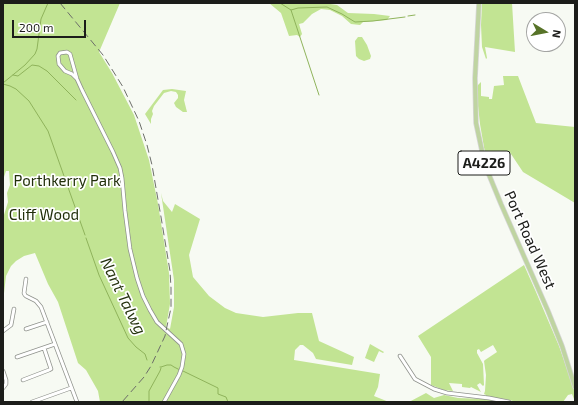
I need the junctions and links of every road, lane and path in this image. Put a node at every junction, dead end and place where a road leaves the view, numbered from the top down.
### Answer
1 (479, 3) edge
2 (77, 79) junction
3 (26, 279) dead end
4 (25, 287) junction
5 (30, 287) dead end
6 (14, 309) dead end
7 (47, 322) junction
8 (26, 329) dead end
9 (3, 331) edge
10 (55, 344) junction
11 (44, 348) junction
12 (400, 356) dead end
13 (17, 358) dead end
14 (3, 371) edge
15 (23, 380) dead end
16 (575, 387) edge
17 (3, 388) edge
18 (71, 388) junction
19 (33, 402) edge
20 (77, 402) edge
21 (164, 402) edge
22 (509, 402) edge

1 - 16 main road, Port Road West / A4226
2 - 2 street
2 - 21 street
3 - 4 street
4 - 5 street
4 - 7 street
6 - 9 street
7 - 8 street
7 - 10 street
10 - 11 street
10 - 18 street
11 - 13 street
11 - 15 street
12 - 22 street
14 - 17 street
18 - 19 street
18 - 20 street

